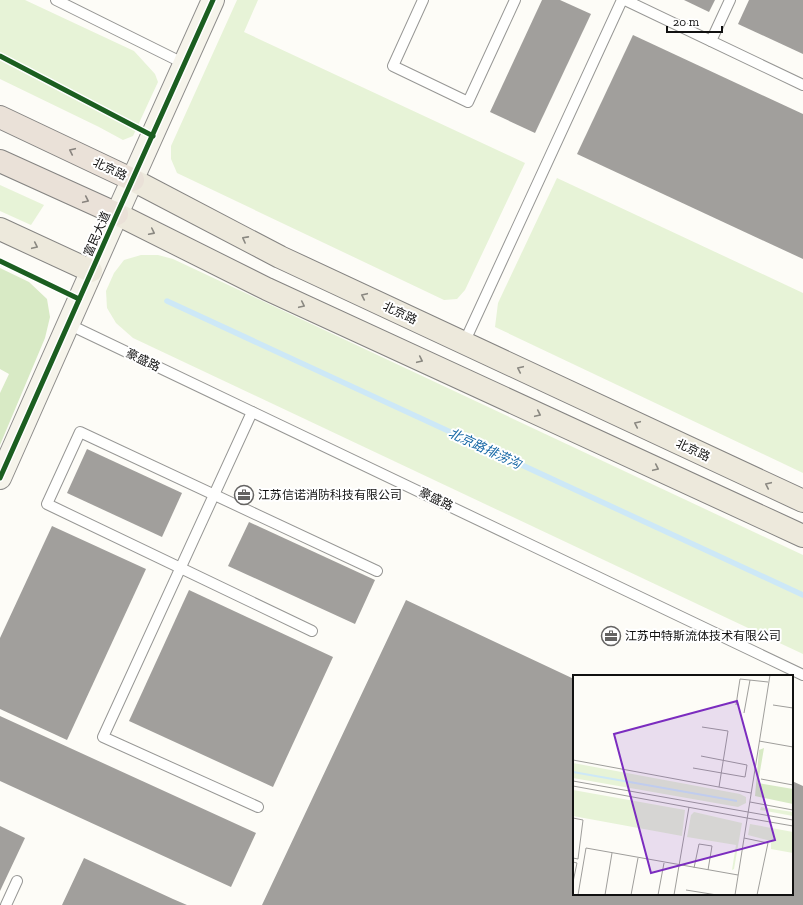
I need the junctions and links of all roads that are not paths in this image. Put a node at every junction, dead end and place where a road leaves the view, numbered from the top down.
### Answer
1 (56, 0) edge
2 (213, 0) edge
3 (423, 0) edge
4 (515, 0) edge
5 (622, 0) edge
6 (625, 0) edge
7 (730, 0) edge
8 (711, 41) junction
9 (185, 64) junction
10 (803, 85) edge
11 (0, 117) edge
12 (0, 161) edge
13 (133, 180) junction
14 (117, 214) junction
15 (0, 230) edge
16 (91, 271) junction
17 (68, 324) junction
18 (464, 343) junction
19 (252, 412) junction
20 (0, 478) edge
21 (214, 495) junction
22 (803, 501) edge
23 (803, 536) edge
24 (181, 568) junction
25 (377, 571) dead end
26 (312, 631) dead end
27 (803, 675) edge
28 (258, 807) dead end
29 (17, 882) dead end
30 (6, 905) edge

1 - 9 lane
2 - 9 street, 富民大道
3 - 4 lane
5 - 18 lane
6 - 8 lane
7 - 8 lane
8 - 10 lane
9 - 13 street, 富民大道
13 -> 11 highway, 北京路
12 -> 14 highway
13 - 14 street, 富民大道
18 -> 13 main road, 北京路
14 - 16 street, 富民大道
14 -> 23 main road
15 -> 16 main road
16 - 17 street, 富民大道
17 - 19 lane, 豪盛路
17 - 20 street, 富民大道
22 -> 18 main road, 北京路
19 - 21 lane
19 - 27 lane, 豪盛路
21 - 24 lane
21 - 24 lane
21 - 25 lane
24 - 26 lane
24 - 28 lane
29 - 30 lane

